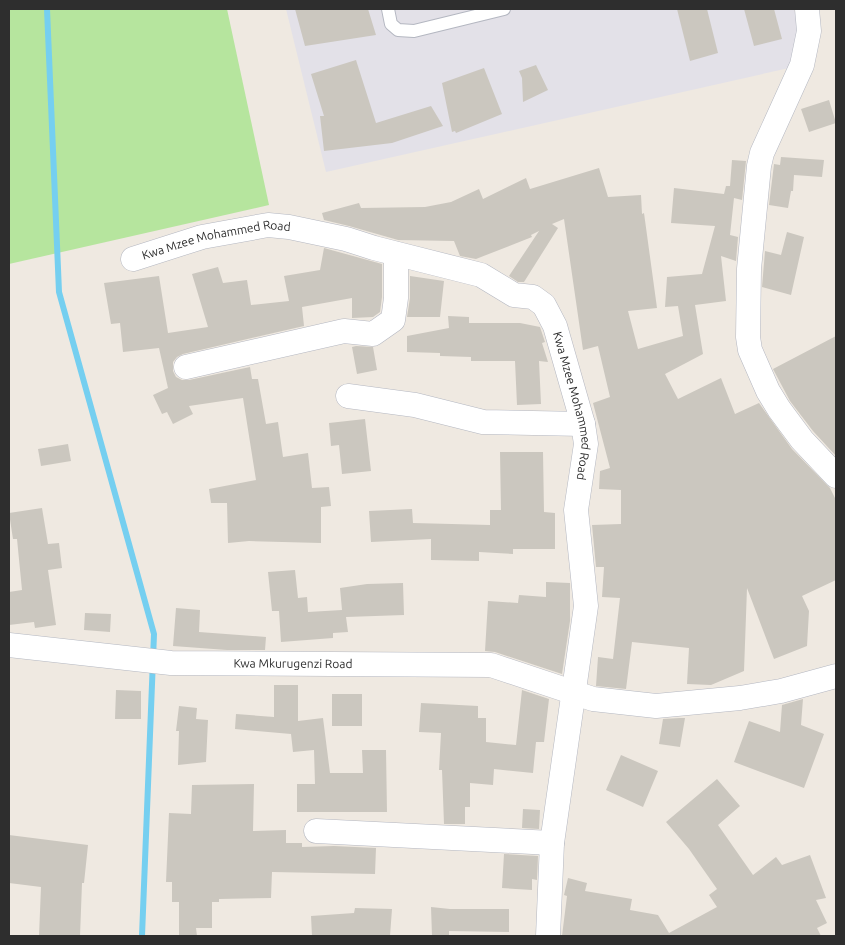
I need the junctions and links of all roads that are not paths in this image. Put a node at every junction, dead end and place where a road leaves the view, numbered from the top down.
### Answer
1 (388, 9) edge
2 (504, 9) edge
3 (807, 9) edge
4 (396, 254) junction
5 (133, 259) dead end
6 (186, 366) dead end
7 (348, 396) dead end
8 (583, 424) junction
9 (836, 476) edge
10 (9, 645) edge
11 (836, 676) edge
12 (573, 692) junction
13 (316, 831) dead end
14 (552, 843) junction
15 (548, 936) edge

1 - 2 lane
3 - 9 street
4 - 5 street, Kwa Mzee Mohammed Road
4 - 6 street
4 - 8 street, Kwa Mzee Mohammed Road
7 - 8 street
8 - 12 street, Kwa Mzee Mohammed Road
10 - 12 street, Kwa Mkurugenzi Road
11 - 12 street, Kwa Mkurugenzi Road
12 - 14 street, Kwa Mzee Mohammed Road
13 - 14 street
14 - 15 street, Kwa Mzee Mohammed Road

